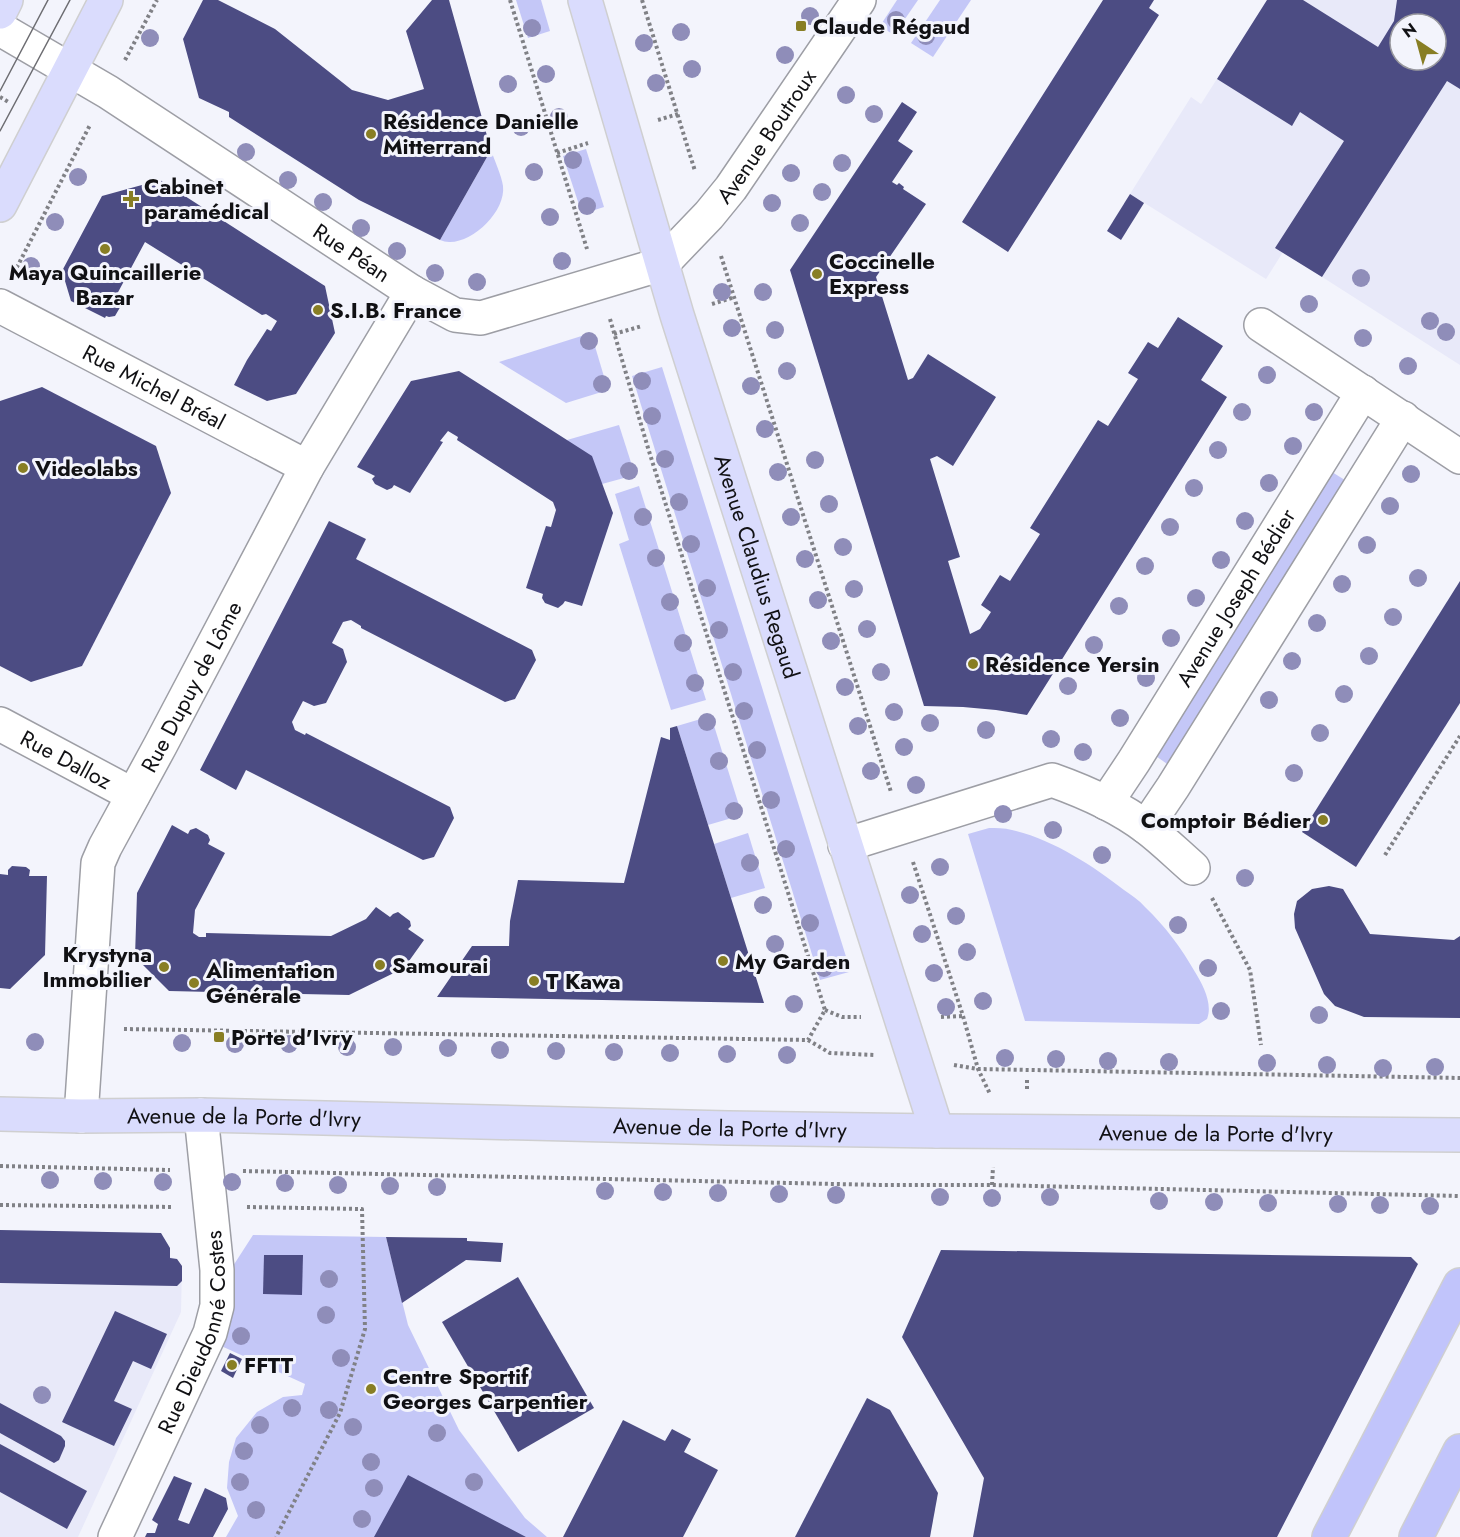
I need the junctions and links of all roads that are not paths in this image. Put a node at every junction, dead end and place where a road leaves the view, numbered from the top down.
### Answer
1 (6, 0) edge
2 (106, 0) edge
3 (585, 0) edge
4 (859, 0) edge
5 (0, 12) edge
6 (0, 29) edge
7 (69, 70) junction
8 (0, 205) edge
9 (662, 264) junction
10 (412, 292) junction
11 (0, 306) edge
12 (1262, 325) dead end
13 (1364, 392) junction
14 (1403, 418) junction
15 (1460, 457) edge
16 (307, 467) junction
17 (0, 724) edge
18 (133, 795) junction
19 (1106, 803) junction
20 (1146, 827) junction
21 (845, 845) junction
22 (1193, 868) road end
23 (0, 1114) edge
24 (201, 1115) junction
25 (81, 1116) junction
26 (938, 1131) junction
27 (1460, 1135) edge
28 (1460, 1286) edge
29 (1460, 1451) edge
30 (115, 1537) edge
31 (1329, 1537) edge
32 (1416, 1537) edge

1 - 5 main road
2 - 7 main road
3 - 9 main road, Avenue Claudius Regaud
4 - 9 street, Avenue Boutroux
6 - 7 street, Rue Péan
7 - 8 main road
7 - 10 street, Rue Péan
9 - 10 street, Rue Péan
9 - 21 main road, Avenue Claudius Regaud
10 - 16 street, Rue Dupuy de Lôme
11 - 16 street, Rue Michel Bréal
12 - 13 street
13 - 14 street
13 - 19 street, Avenue Joseph Bédier
14 - 15 street
14 - 20 street, Avenue Joseph Bédier
16 - 18 street, Rue Dupuy de Lôme
17 - 18 street, Rue Dalloz
18 - 25 street, Rue Dupuy de Lôme
19 - 20 street
19 - 21 street
20 - 22 street
21 - 26 main road, Avenue Claudius Regaud
23 - 25 main road, Avenue de la Porte d'Ivry
24 - 25 main road, Avenue de la Porte d'Ivry
24 - 26 main road, Avenue de la Porte d'Ivry
24 - 30 street, Rue Dieudonné Costes
26 - 27 main road, Avenue de la Porte d'Ivry
28 - 31 highway
29 - 32 highway

